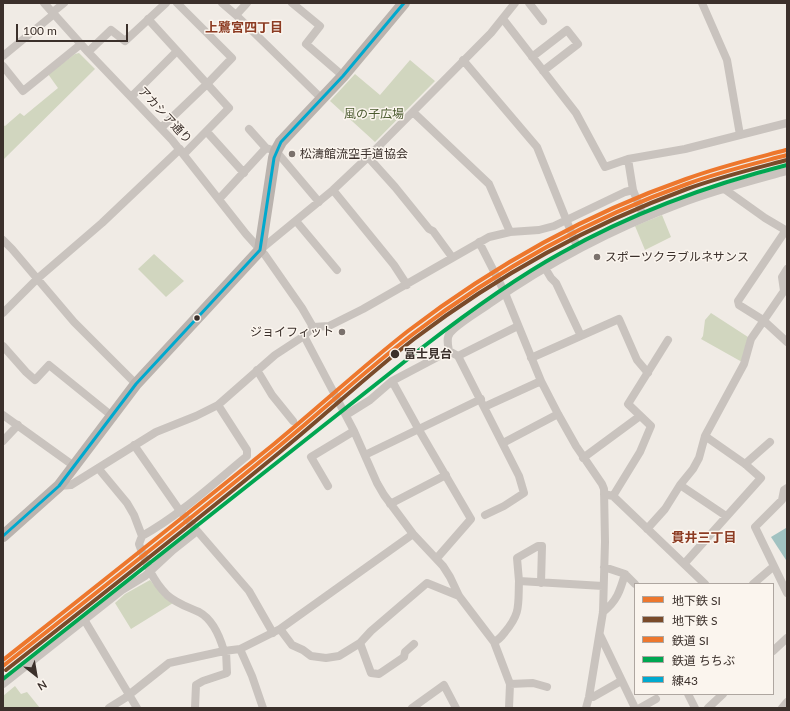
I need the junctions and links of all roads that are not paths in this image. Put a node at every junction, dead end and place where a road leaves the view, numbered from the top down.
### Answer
1 (44, 3) edge
2 (64, 3) edge
3 (166, 3) edge
4 (177, 3) edge
5 (222, 3) edge
6 (247, 3) edge
7 (292, 3) edge
8 (404, 3) edge
9 (515, 3) edge
10 (529, 3) edge
11 (702, 3) edge
12 (54, 13) junction
13 (236, 15) junction
14 (148, 19) junction
15 (503, 19) junction
16 (543, 21) dead end
17 (81, 44) junction
18 (177, 51) junction
19 (88, 52) junction
20 (3, 56) edge
21 (532, 57) junction
22 (463, 60) junction
23 (3, 66) edge
24 (543, 71) junction
25 (343, 76) junction
26 (208, 83) junction
27 (131, 97) junction
28 (322, 99) junction
29 (412, 112) junction
30 (787, 123) edge
31 (161, 128) junction
32 (249, 129) dead end
33 (206, 132) junction
34 (740, 135) junction
35 (271, 149) junction
36 (182, 151) junction
37 (368, 157) junction
38 (628, 159) junction
39 (787, 171) edge
40 (244, 173) junction
41 (723, 188) junction
42 (333, 190) junction
43 (633, 190) junction
44 (220, 198) junction
45 (319, 202) junction
46 (644, 218) junction
47 (567, 220) junction
48 (296, 221) junction
49 (787, 230) edge
50 (510, 232) junction
51 (3, 240) edge
52 (479, 242) junction
53 (578, 249) junction
54 (260, 250) junction
55 (452, 257) junction
56 (545, 268) junction
57 (787, 269) edge
58 (337, 270) dead end
59 (37, 279) junction
60 (407, 284) junction
61 (505, 293) junction
62 (4, 310) edge
63 (763, 320) junction
64 (518, 326) junction
65 (313, 327) junction
66 (304, 336) junction
67 (582, 336) junction
68 (668, 340) dead end
69 (787, 342) edge
70 (3, 346) edge
71 (449, 351) junction
72 (458, 356) junction
73 (531, 358) junction
74 (256, 370) junction
75 (648, 373) junction
76 (392, 381) junction
77 (541, 381) junction
78 (136, 384) junction
79 (481, 399) junction
80 (218, 405) junction
81 (484, 407) junction
82 (558, 414) junction
83 (3, 415) edge
84 (112, 416) junction
85 (346, 416) junction
86 (640, 416) junction
87 (293, 422) dead end
88 (18, 425) junction
89 (419, 430) junction
90 (354, 431) junction
91 (705, 436) junction
92 (3, 441) edge
93 (770, 442) dead end
94 (502, 443) junction
95 (134, 445) junction
96 (365, 455) junction
97 (583, 458) junction
98 (745, 464) junction
99 (74, 466) junction
100 (98, 468) junction
101 (446, 475) junction
102 (680, 485) junction
103 (59, 486) junction
104 (328, 486) dead end
105 (787, 488) edge
106 (604, 494) junction
107 (613, 496) junction
108 (390, 504) junction
109 (180, 510) junction
110 (485, 516) dead end
111 (726, 516) junction
112 (647, 529) junction
113 (197, 531) junction
114 (413, 534) junction
115 (3, 536) edge
116 (142, 536) junction
117 (437, 558) junction
118 (684, 564) junction
119 (774, 566) junction
120 (604, 568) junction
121 (150, 571) junction
122 (625, 574) junction
123 (519, 581) junction
124 (541, 583) junction
125 (634, 583) edge
126 (704, 583) edge
127 (754, 583) edge
128 (603, 586) junction
129 (787, 593) edge
130 (459, 596) junction
131 (603, 612) junction
132 (85, 621) junction
133 (276, 631) junction
134 (599, 634) junction
135 (787, 638) edge
136 (494, 642) junction
137 (360, 643) junction
138 (414, 644) dead end
139 (774, 647) edge
140 (240, 649) junction
141 (225, 651) junction
142 (621, 681) junction
143 (3, 684) edge
144 (510, 684) junction
145 (547, 687) dead end
146 (129, 694) junction
147 (688, 695) edge
148 (722, 695) edge
149 (590, 697) junction
150 (656, 699) dead end
151 (787, 702) edge
152 (109, 708) edge
153 (137, 708) edge
154 (195, 708) edge
155 (263, 708) edge
156 (412, 708) edge
157 (456, 708) edge
158 (509, 708) edge
159 (586, 708) edge
160 (634, 708) edge
161 (640, 708) edge
162 (695, 708) edge
163 (708, 708) edge
164 (782, 708) edge

1 - 12 street, アカシア通り
2 - 12 street
3 - 14 street
4 - 26 street
5 - 13 street
6 - 13 street
7 - 25 street
8 - 25 main road
9 - 15 street
10 - 16 street
11 - 34 street
12 - 17 street, アカシア通り
12 - 20 street
13 - 28 street
14 - 18 street
14 - 19 street
15 - 21 street
15 - 22 street
17 - 19 street, アカシア通り
17 - 23 street
18 - 26 street
18 - 27 street
19 - 27 street, アカシア通り
21 - 24 street
21 - 24 street
22 - 29 street
22 - 47 street
24 - 38 street
25 - 28 main road
26 - 31 street
26 - 33 street
27 - 31 street, アカシア通り
28 - 35 main road
29 - 37 street
29 - 50 street
30 - 34 street
31 - 36 street, アカシア通り
32 - 35 street
33 - 36 street
33 - 40 street
34 - 38 street
35 - 40 street
35 - 45 street
35 - 54 main road
36 - 44 street, アカシア通り
36 - 59 street
37 - 42 street
37 - 55 street
38 - 43 street
39 - 41 street
40 - 44 street
41 - 46 street
41 - 49 street
42 - 45 street
42 - 60 street
43 - 46 street
43 - 47 street
44 - 54 street, アカシア通り
45 - 48 street
46 - 53 street
47 - 50 street
47 - 53 street
48 - 54 street
48 - 58 street
49 - 63 street
50 - 52 street
51 - 59 street
52 - 55 street
52 - 61 street
53 - 56 street
54 - 65 street, アカシア通り
54 - 78 main road
55 - 60 street
56 - 61 street
56 - 67 street
57 - 63 street
59 - 62 street
59 - 78 street
60 - 65 street
61 - 64 street
61 - 71 street
63 - 69 street
63 - 91 street
64 - 72 street
64 - 73 street
65 - 66 street
66 - 74 street
66 - 85 street
67 - 73 street
67 - 75 street
68 - 75 street
70 - 84 street
71 - 72 street
71 - 76 street
72 - 79 street
73 - 77 street
74 - 80 street
74 - 87 street
75 - 86 street
76 - 85 street
76 - 89 street
77 - 81 street
77 - 82 street
78 - 84 main road
79 - 81 street
79 - 89 street
80 - 95 street
80 - 109 street
81 - 94 street
82 - 94 street
82 - 97 street
83 - 88 street
84 - 99 main road
85 - 90 street
86 - 97 street
86 - 107 street
88 - 92 street
88 - 99 street
89 - 96 street
89 - 101 street
90 - 96 street
90 - 104 street
91 - 98 street
91 - 102 street
93 - 98 street
94 - 110 street
95 - 100 street
95 - 109 street
96 - 108 street
97 - 106 street
98 - 111 street
99 - 103 main road
100 - 103 street
100 - 116 street
101 - 108 street
101 - 117 street
102 - 111 street
102 - 112 street
103 - 115 main road
105 - 119 street
106 - 107 street
106 - 120 street
107 - 112 street
108 - 114 street
109 - 113 street
109 - 116 street
111 - 118 street
112 - 118 street
113 - 121 street
113 - 133 street
114 - 117 street
114 - 133 street
116 - 121 street
117 - 130 street
118 - 126 street
119 - 127 street
119 - 129 street
120 - 122 street
120 - 128 street
121 - 132 street
121 - 141 street
122 - 125 street
122 - 131 street
123 - 124 street
123 - 124 street
123 - 136 street
124 - 128 street
128 - 131 street
130 - 136 street
130 - 137 street
131 - 134 street
132 - 143 street
132 - 146 street
133 - 137 street
133 - 140 street
134 - 142 street
134 - 149 street
135 - 139 street
136 - 144 street
137 - 138 street
140 - 141 street
140 - 155 street
141 - 146 street
141 - 154 street
142 - 149 street
142 - 160 street
144 - 145 street
144 - 158 street
146 - 152 street
146 - 153 street
147 - 162 street
148 - 163 street
149 - 159 street
150 - 161 street
151 - 164 street
156 - 157 street

